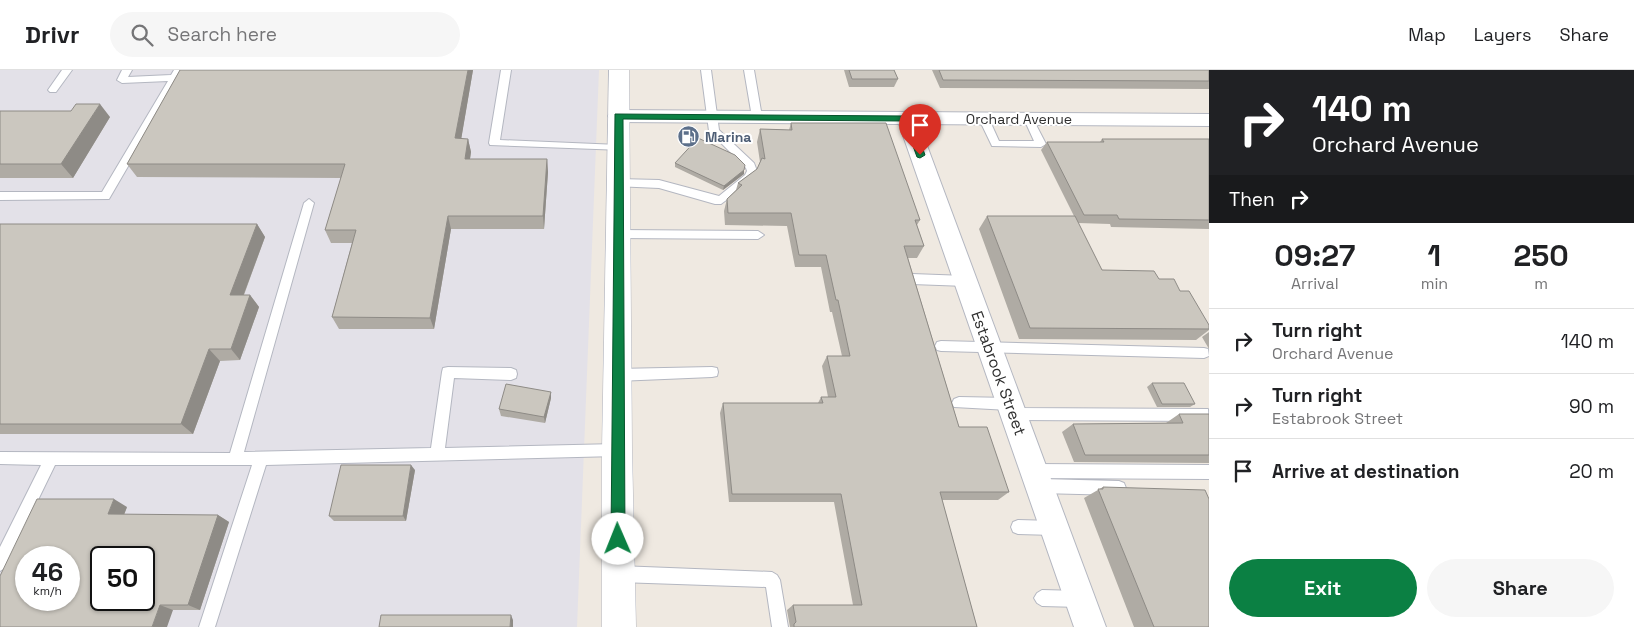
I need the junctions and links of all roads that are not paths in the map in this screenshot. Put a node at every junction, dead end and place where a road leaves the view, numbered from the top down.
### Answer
1 (66, 70) edge
2 (127, 70) edge
3 (506, 70) edge
4 (619, 70) edge
5 (706, 70) edge
6 (750, 70) edge
7 (176, 74) edge
8 (53, 90) dead end
9 (618, 116) junction
10 (712, 117) junction
11 (757, 118) junction
12 (907, 118) junction
13 (984, 119) junction
14 (1029, 119) junction
15 (1209, 120) edge
16 (619, 148) junction
17 (618, 183) junction
18 (0, 196) edge
19 (309, 203) dead end
20 (618, 234) junction
21 (758, 235) dead end
22 (912, 279) edge
23 (966, 281) junction
24 (941, 346) dead end
25 (991, 348) junction
26 (1204, 353) dead end
27 (712, 372) dead end
28 (511, 374) dead end
29 (618, 375) junction
30 (959, 403) dead end
31 (1012, 409) junction
32 (1209, 418) edge
33 (617, 450) junction
34 (437, 454) junction
35 (0, 458) edge
36 (51, 458) junction
37 (261, 458) junction
38 (235, 459) junction
39 (1209, 472) edge
40 (1037, 479) junction
41 (1133, 488) edge
42 (1018, 527) dead end
43 (1054, 528) junction
44 (0, 563) edge
45 (618, 574) junction
46 (1042, 598) dead end
47 (1080, 599) junction
48 (207, 627) edge
49 (619, 627) edge
50 (780, 627) edge
51 (1090, 627) edge

1 - 8 lane
2 - 7 lane
3 - 16 lane
4 - 9 main road
5 - 10 lane
6 - 11 lane
7 - 18 lane
9 - 10 street, Orchard Avenue
9 - 16 main road
10 - 11 street, Orchard Avenue
10 - 17 lane
11 - 12 street, Orchard Avenue
12 - 13 street, Orchard Avenue
12 - 23 street, Estabrook Street
13 - 14 street, Orchard Avenue
13 - 14 lane
14 - 15 street, Orchard Avenue
16 - 17 main road
17 - 20 main road
19 - 38 lane
20 - 21 lane
20 - 29 main road
22 - 23 lane
23 - 25 street, Estabrook Street
24 - 25 lane
25 - 26 lane
25 - 31 street, Estabrook Street
27 - 29 lane
28 - 34 lane
29 - 33 main road
30 - 31 lane
31 - 32 lane
31 - 40 street, Estabrook Street
33 - 34 lane
33 - 45 main road
34 - 37 lane
35 - 36 lane
36 - 38 lane
36 - 44 lane
37 - 38 lane
37 - 48 lane
39 - 40 lane
40 - 41 lane
40 - 43 street, Estabrook Street
42 - 43 lane
43 - 47 street, Estabrook Street
45 - 49 main road
45 - 50 lane
46 - 47 lane
47 - 51 street, Estabrook Street

